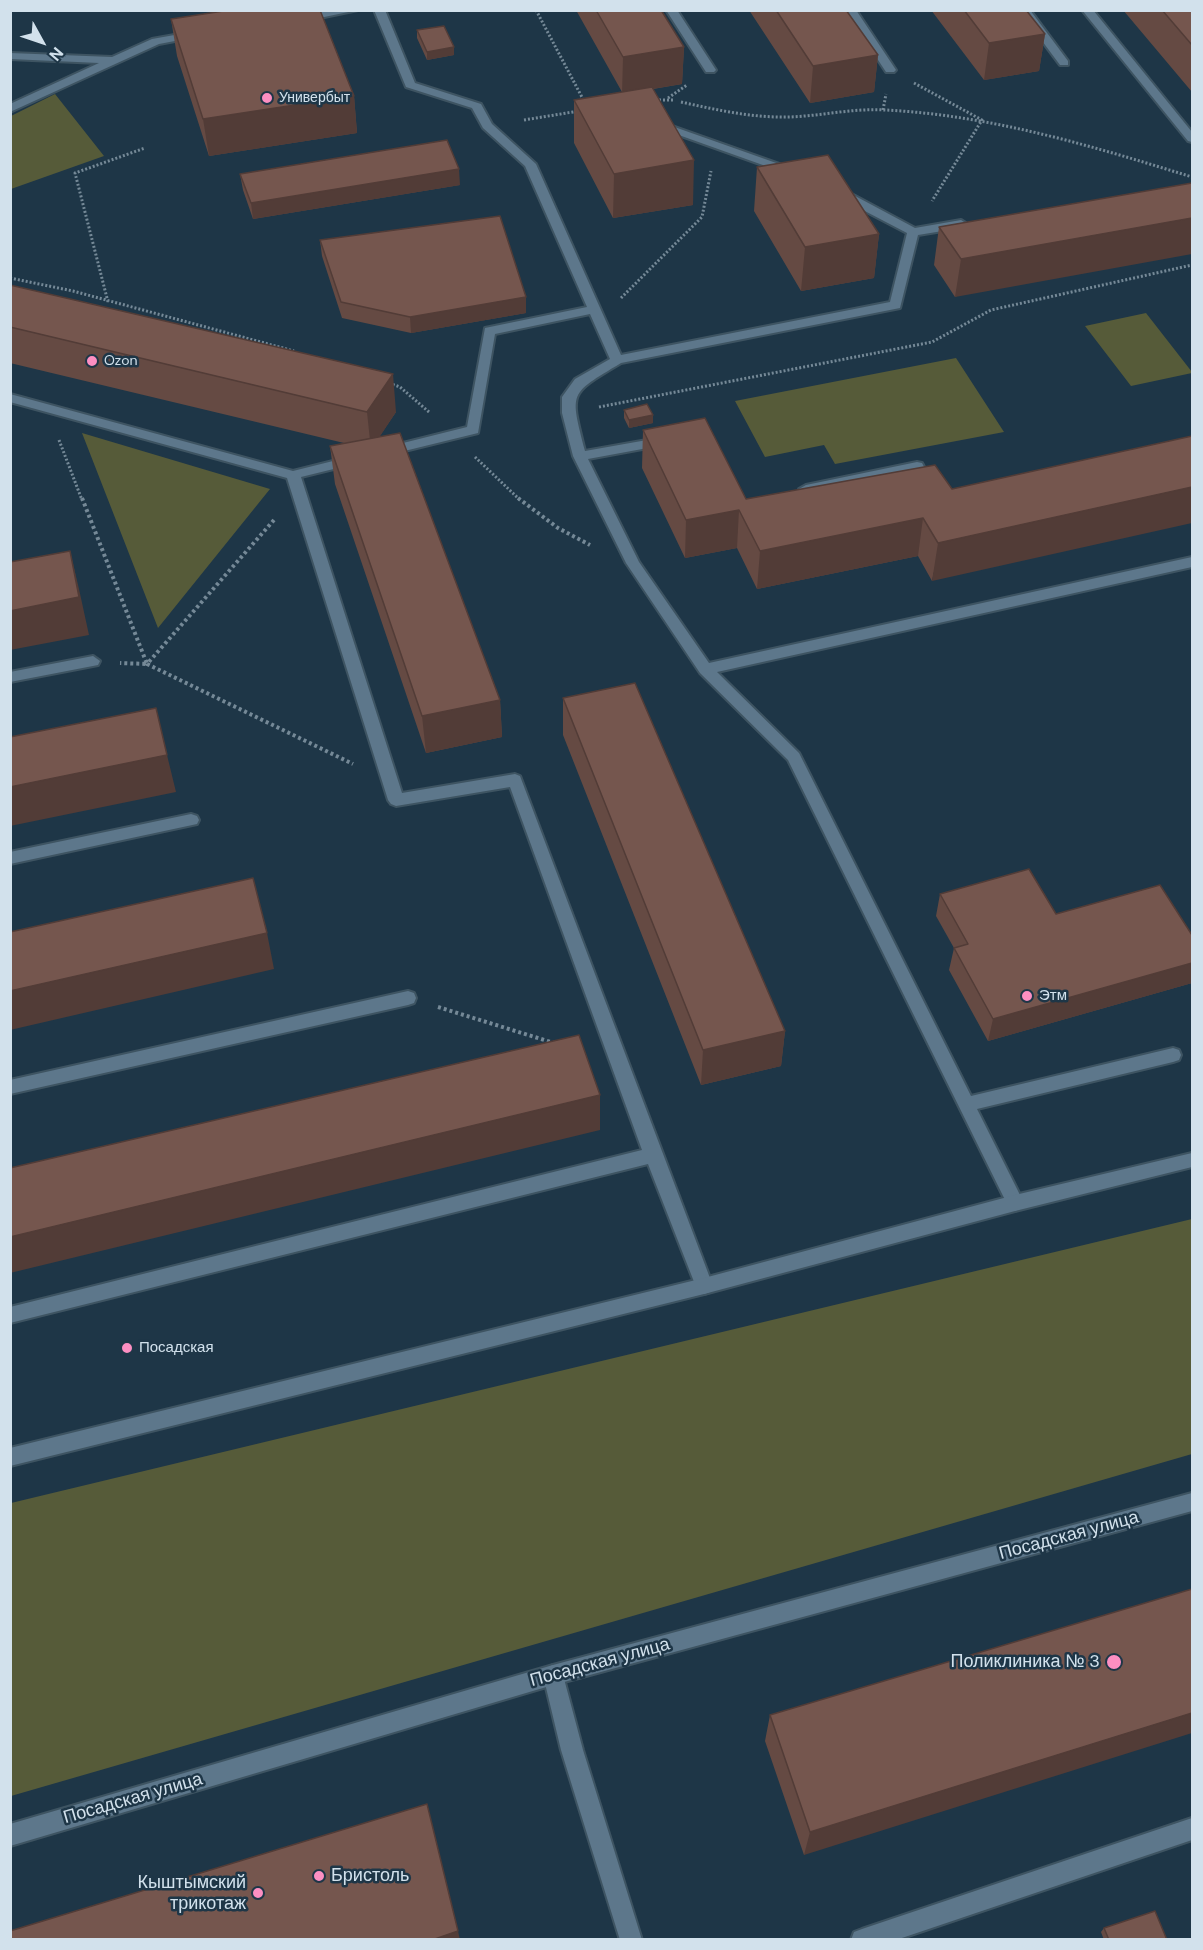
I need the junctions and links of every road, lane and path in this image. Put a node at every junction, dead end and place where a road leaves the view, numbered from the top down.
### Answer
1 (353, 10) edge
2 (379, 10) edge
3 (536, 10) edge
4 (671, 10) edge
5 (850, 10) edge
6 (1024, 10) edge
7 (1087, 10) edge
8 (284, 21) edge
9 (214, 32) edge
10 (10, 56) edge
11 (114, 60) junction
12 (1064, 63) dead end
13 (890, 69) joint
14 (710, 70) dead end
15 (645, 102) edge
16 (10, 109) edge
17 (982, 120) junction
18 (487, 126) junction
19 (666, 127) edge
20 (1192, 139) edge
21 (717, 144) junction
22 (144, 148) dead end
23 (801, 176) edge
24 (1192, 177) edge
25 (832, 189) edge
26 (971, 222) edge
27 (913, 232) junction
28 (1192, 265) edge
29 (10, 278) edge
30 (108, 302) junction
31 (597, 314) junction
32 (301, 353) edge
33 (617, 360) junction
34 (389, 383) edge
35 (10, 398) edge
36 (47, 408) junction
37 (569, 413) junction
38 (453, 435) junction
39 (683, 437) edge
40 (580, 456) junction
41 (293, 475) junction
42 (299, 492) junction
43 (791, 492) edge
44 (934, 500) edge
45 (1192, 562) edge
46 (633, 563) junction
47 (93, 661) joint
48 (147, 664) junction
49 (705, 669) junction
50 (10, 677) edge
51 (390, 782) junction
52 (191, 820) dead end
53 (10, 858) edge
54 (408, 998) joint
55 (564, 1046) edge
56 (1173, 1055) dead end
57 (10, 1087) edge
58 (967, 1104) junction
59 (653, 1155) junction
60 (1192, 1160) edge
61 (1015, 1203) junction
62 (704, 1286) junction
63 (10, 1315) edge
64 (10, 1457) edge
65 (1192, 1502) edge
66 (554, 1675) junction
67 (1192, 1828) edge
68 (10, 1834) edge
69 (631, 1940) edge
70 (862, 1940) edge

1 - 8 street
2 - 18 street
3 - 18 path
4 - 14 street
5 - 13 street
6 - 12 street
7 - 20 street
9 - 11 street
10 - 11 street
11 - 16 street
13 - 17 path
15 - 17 path
17 - 24 path
17 - 27 path
18 - 31 street
19 - 21 street
21 - 23 street
21 - 31 path
22 - 30 path
25 - 27 street
26 - 27 street
27 - 33 street
28 - 37 path
29 - 30 path
30 - 32 path
31 - 33 street
31 - 38 street
33 - 37 street
34 - 38 path
35 - 36 street
36 - 41 street
36 - 48 path
37 - 40 street
38 - 41 street
38 - 46 path
39 - 40 street
40 - 46 street
41 - 42 street
42 - 48 path
42 - 51 street
43 - 44 street
45 - 49 street
46 - 49 street
47 - 48 path
47 - 50 street
48 - 51 path
49 - 58 street
51 - 59 street
52 - 53 street
54 - 55 path
54 - 57 street
56 - 58 street
58 - 61 street
59 - 62 street
59 - 63 street
60 - 61 street
61 - 62 street
62 - 64 street
65 - 66 street, Посадская улица
66 - 68 street, Посадская улица
66 - 69 street
67 - 70 street

